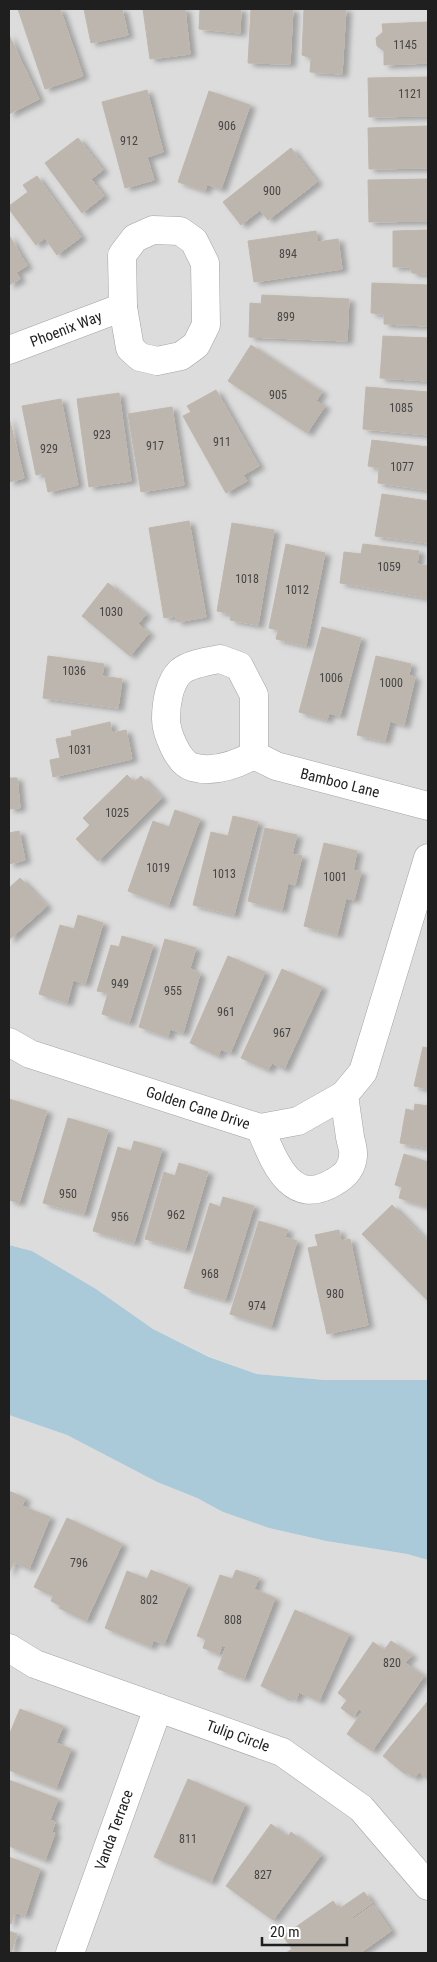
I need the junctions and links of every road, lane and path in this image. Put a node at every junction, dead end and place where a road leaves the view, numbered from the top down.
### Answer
1 (123, 307) junction
2 (9, 350) edge
3 (254, 755) dead end
4 (428, 806) edge
5 (428, 858) edge
6 (9, 1042) edge
7 (344, 1095) junction
8 (260, 1128) junction
9 (9, 1648) edge
10 (158, 1708) junction
11 (428, 1886) edge
12 (70, 1953) edge

1 - 1 street, Phoenix Way
1 - 2 street, Phoenix Way
3 - 4 street, Bamboo Lane
5 - 7 street, Golden Cane Drive
6 - 8 street, Golden Cane Drive
7 - 8 street, Golden Cane Drive
7 - 8 street
9 - 10 street, Tulip Circle
10 - 11 street, Tulip Circle
10 - 12 street, Vanda Terrace

